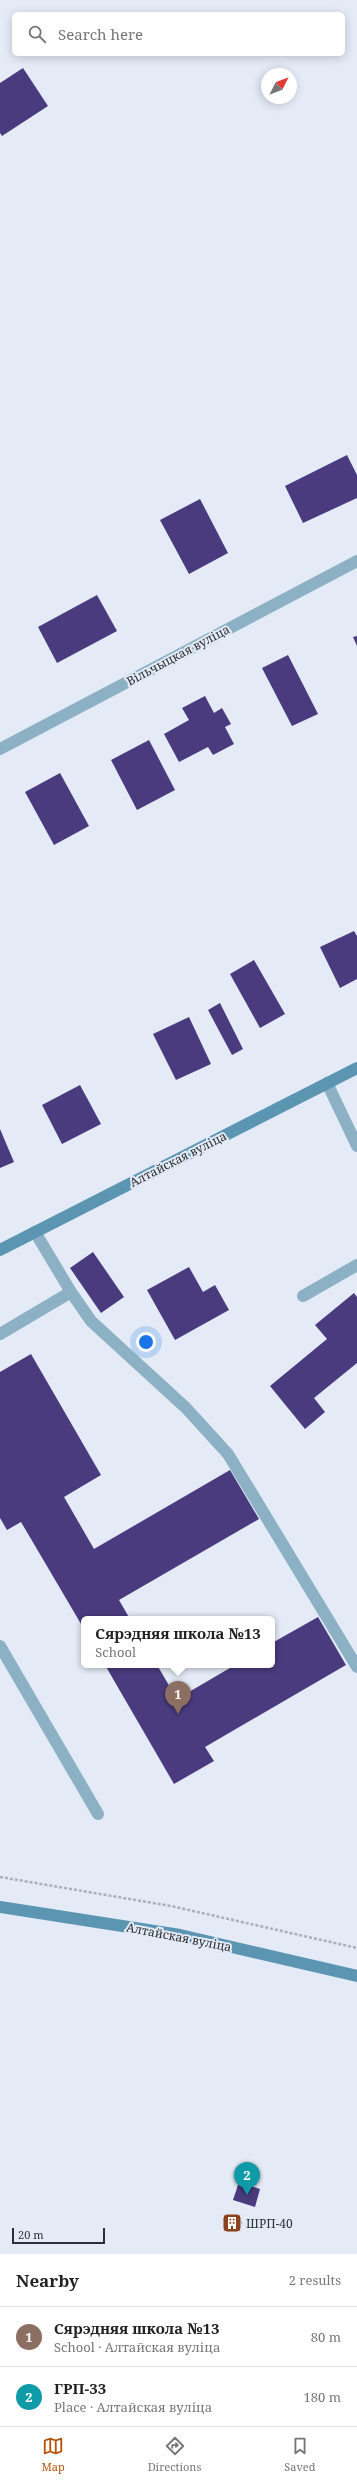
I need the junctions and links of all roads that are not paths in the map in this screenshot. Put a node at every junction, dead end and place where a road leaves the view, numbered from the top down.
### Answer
1 (357, 561) edge
2 (0, 749) edge
3 (357, 1068) edge
4 (327, 1083) junction
5 (357, 1146) edge
6 (35, 1232) junction
7 (0, 1250) edge
8 (357, 1265) edge
9 (72, 1292) junction
10 (303, 1296) dead end
11 (0, 1334) edge
12 (0, 1646) edge
13 (357, 1667) edge
14 (98, 1814) dead end
15 (0, 1906) edge
16 (357, 1976) edge

1 - 2 street, Вільчыцкая вуліца
3 - 4 main road, Алтайская вуліца
4 - 5 street
4 - 6 main road, Алтайская вуліца
6 - 7 main road, Алтайская вуліца
6 - 9 street
8 - 10 street
9 - 11 street
9 - 13 street
12 - 14 street
15 - 16 main road, Алтайская вуліца

